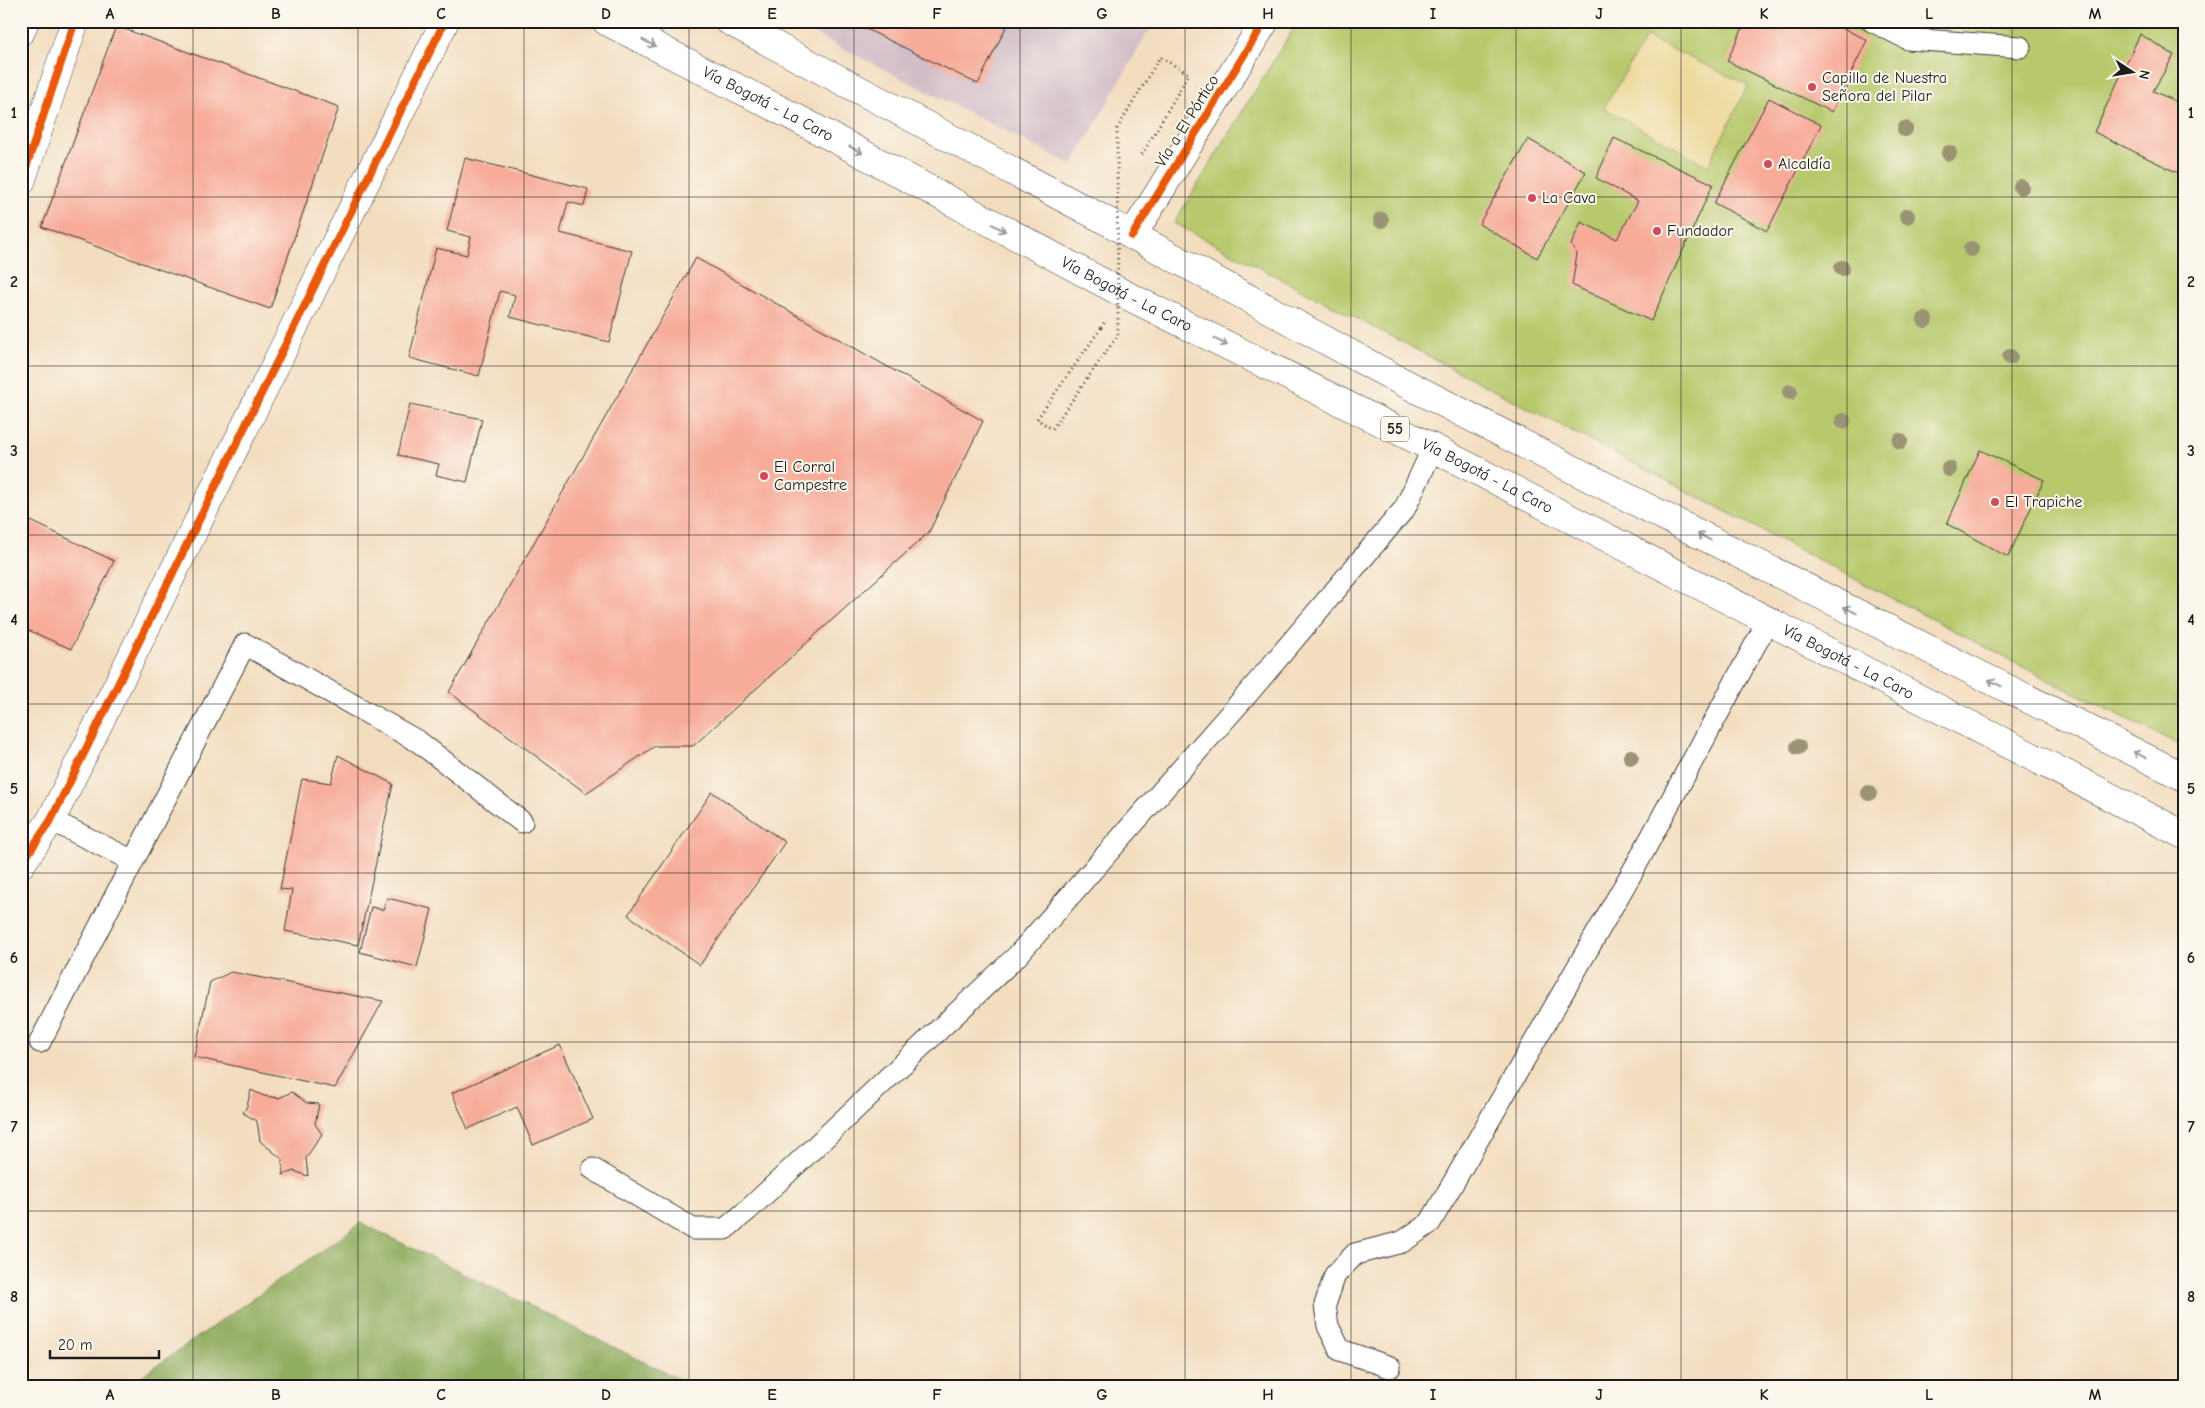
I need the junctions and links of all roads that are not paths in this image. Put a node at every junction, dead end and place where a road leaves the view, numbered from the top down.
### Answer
1 (24, 21) edge
2 (75, 21) edge
3 (445, 21) edge
4 (606, 21) edge
5 (729, 21) edge
6 (1265, 21) edge
7 (1872, 21) edge
8 (21, 31) edge
9 (2020, 47) dead end
10 (21, 182) edge
11 (1132, 236) junction
12 (1433, 448) junction
13 (1768, 621) junction
14 (2184, 777) edge
15 (51, 820) junction
16 (522, 822) dead end
17 (2184, 835) edge
18 (133, 861) junction
19 (21, 864) edge
20 (40, 1042) dead end
21 (593, 1169) dead end
22 (1390, 1367) dead end

1 - 8 main road
2 - 10 main road
3 - 15 main road
4 -> 12 main road, Vía Bogotá - La Caro / 55
5 - 11 main road
6 - 11 main road, Vía a El Pórtico
7 - 9 lane
14 -> 11 main road
12 - 13 main road, Vía Bogotá - La Caro / 55
12 - 21 lane
13 - 17 main road, Vía Bogotá - La Caro / 55
13 - 22 lane
15 - 18 lane
15 - 19 main road
16 - 18 lane
18 - 20 lane

